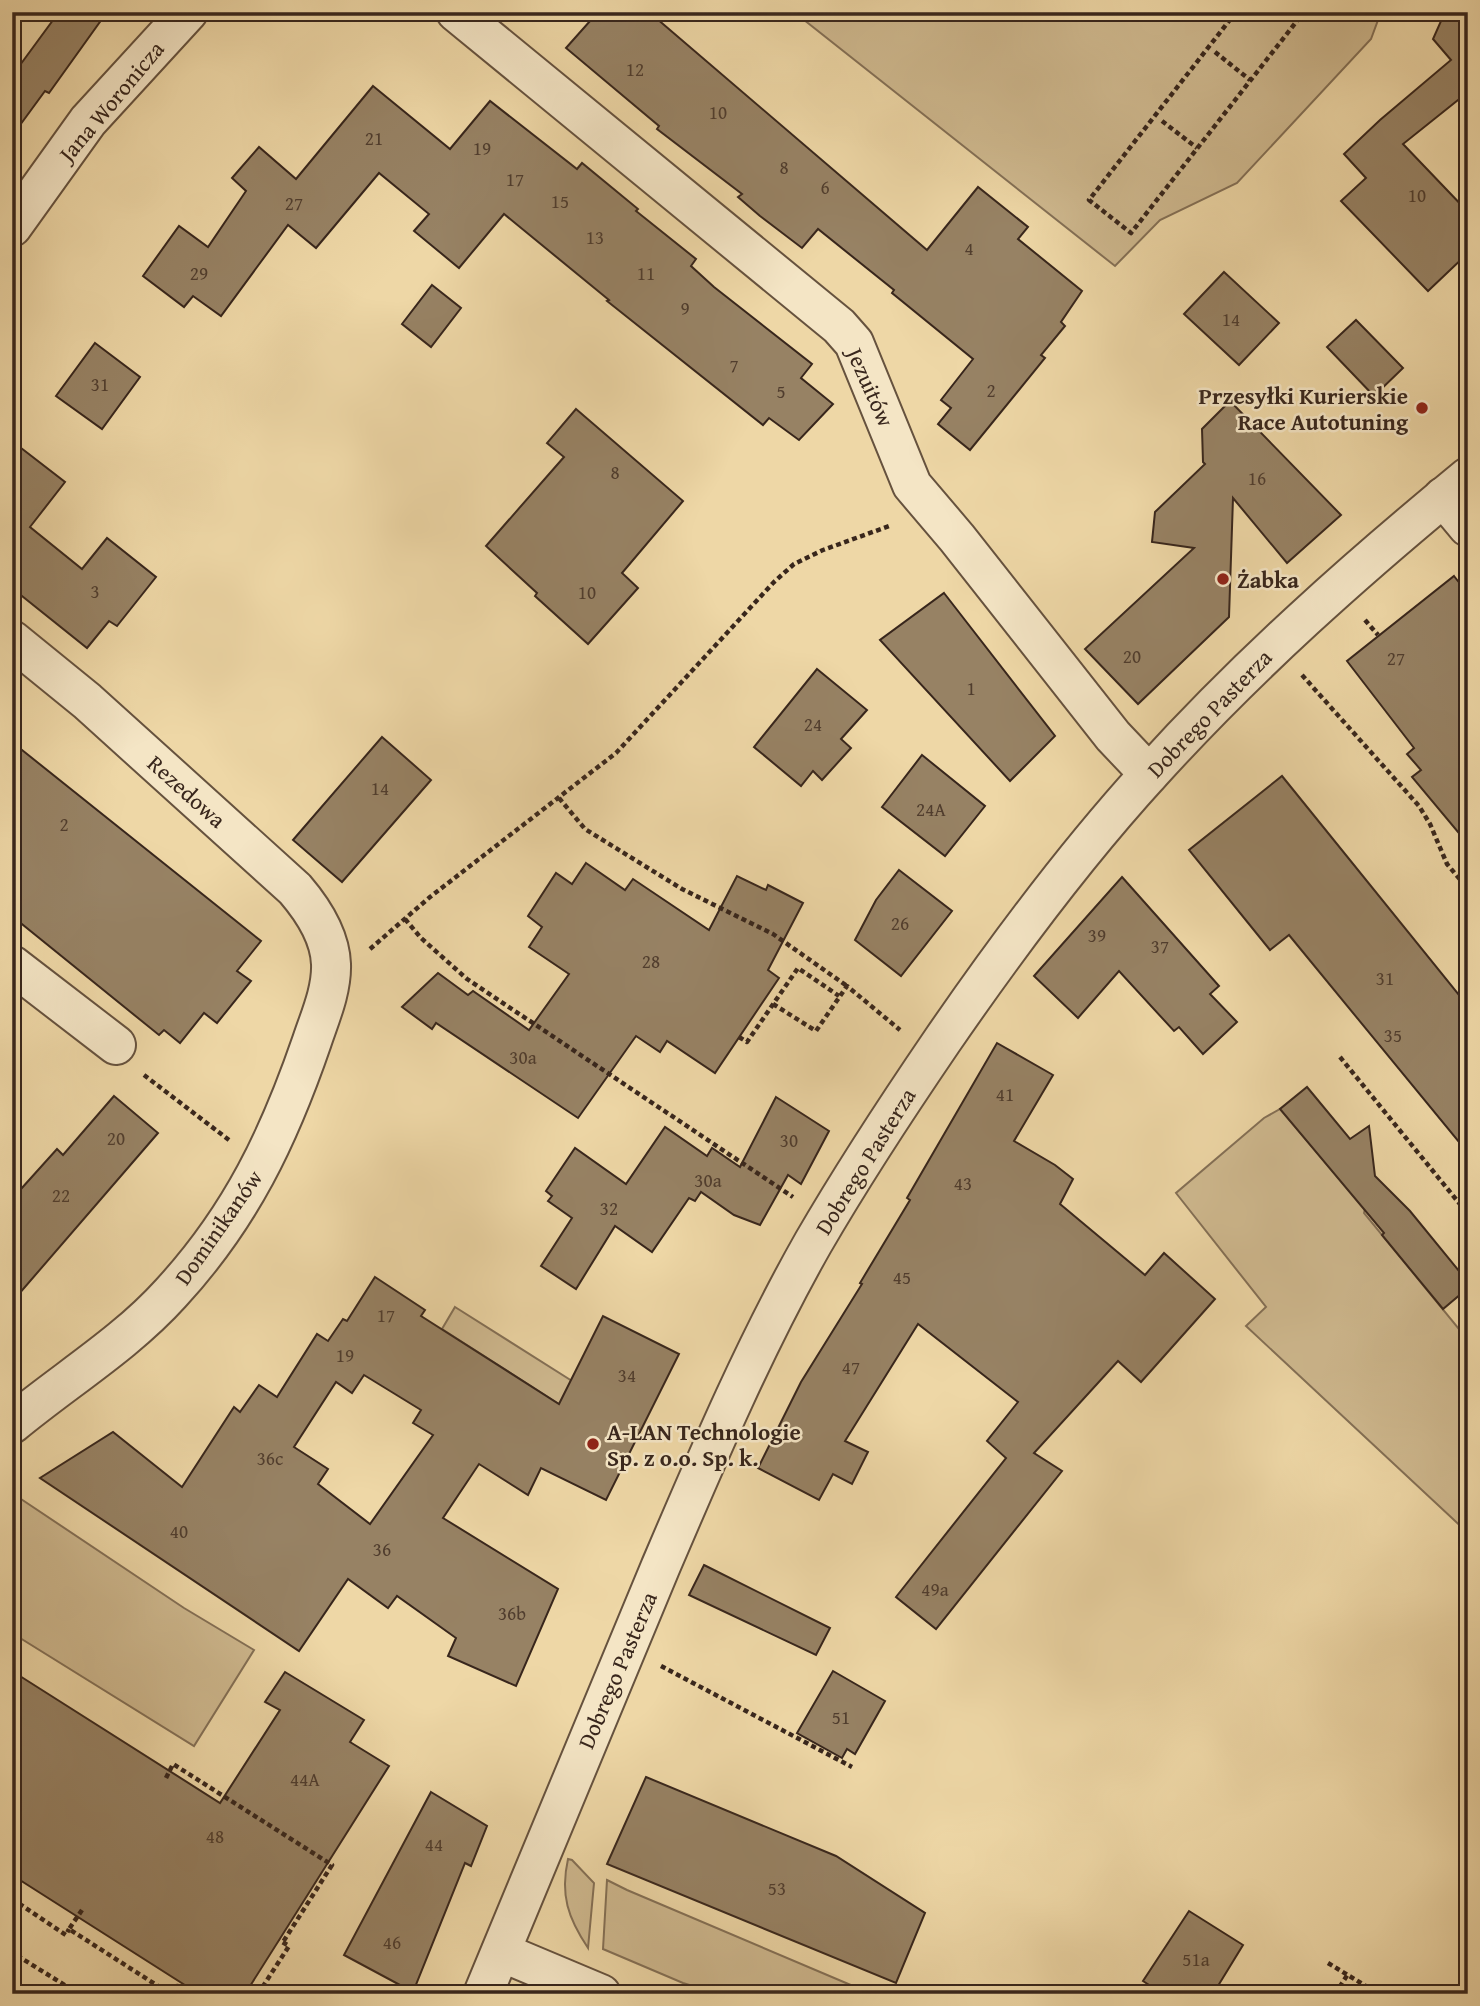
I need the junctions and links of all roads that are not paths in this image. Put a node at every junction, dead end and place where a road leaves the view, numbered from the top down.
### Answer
1 (188, 12) edge
2 (456, 12) edge
3 (14, 222) edge
4 (1455, 487) edge
5 (1468, 527) edge
6 (12, 640) edge
7 (1149, 774) junction
8 (12, 965) edge
9 (331, 965) joint
10 (116, 1045) road end
11 (12, 1424) edge
12 (501, 1951) junction
13 (483, 1994) edge
14 (601, 1994) edge

1 - 3 street, Jana Woronicza
2 - 7 street, Jezuitów
4 - 5 street
4 - 7 street, Dobrego Pasterza
6 - 9 street, Rezedowa
7 - 12 street, Dobrego Pasterza
8 - 10 street
9 - 11 street, Dominikanów
12 - 13 street, Dobrego Pasterza
12 - 14 street

